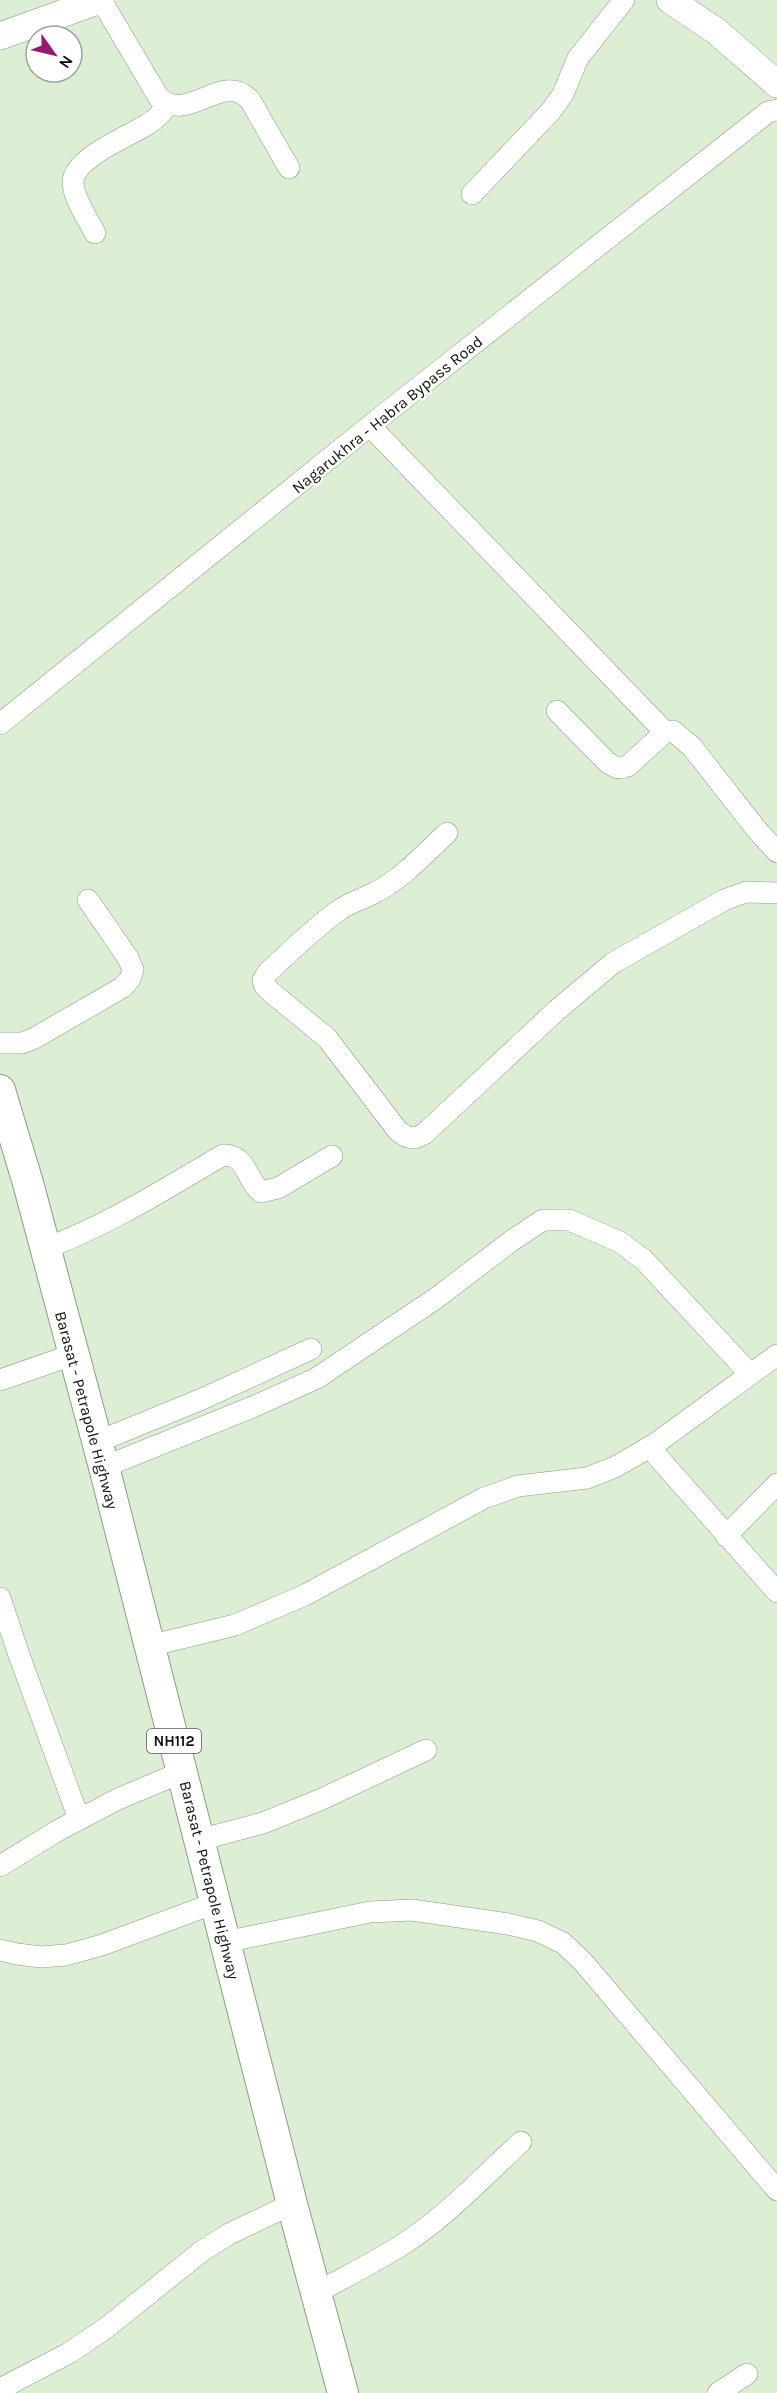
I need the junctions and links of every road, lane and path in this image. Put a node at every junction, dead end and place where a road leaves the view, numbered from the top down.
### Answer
1 (100, 0) edge
2 (624, 0) edge
3 (670, 0) edge
4 (57, 8) edge
5 (0, 36) edge
6 (777, 84) edge
7 (168, 105) junction
8 (774, 105) edge
9 (290, 168) dead end
10 (472, 194) dead end
11 (95, 233) dead end
12 (370, 426) junction
13 (557, 711) dead end
14 (0, 724) edge
15 (665, 732) junction
16 (447, 833) dead end
17 (777, 852) edge
18 (777, 893) edge
19 (88, 900) dead end
20 (0, 1043) edge
21 (0, 1090) edge
22 (332, 1156) dead end
23 (44, 1249) junction
24 (311, 1349) dead end
25 (72, 1355) junction
26 (777, 1355) edge
27 (750, 1374) junction
28 (0, 1380) edge
29 (649, 1447) junction
30 (100, 1455) junction
31 (777, 1484) edge
32 (726, 1536) junction
33 (777, 1592) edge
34 (0, 1598) edge
35 (150, 1646) junction
36 (426, 1750) dead end
37 (182, 1772) junction
38 (79, 1819) junction
39 (199, 1840) junction
40 (0, 1866) edge
41 (215, 1903) junction
42 (225, 1942) junction
43 (0, 1950) edge
44 (521, 2142) dead end
45 (777, 2190) edge
46 (292, 2204) junction
47 (316, 2293) junction
48 (747, 2374) dead end
49 (0, 2389) edge
50 (343, 2393) edge
51 (718, 2393) edge

1 - 4 main road
1 - 7 street
2 - 10 street
3 - 6 main road
4 - 5 main road
7 - 9 street
7 - 11 street
8 - 12 street, Nagarukhra - Habra Bypass Road
12 - 14 street, Nagarukhra - Habra Bypass Road
12 - 15 street
13 - 15 street
15 - 17 street
16 - 18 street
19 - 20 street
21 - 23 highway, Barasat - Petrapole Highway / NH112
22 - 23 street
23 - 25 highway, Barasat - Petrapole Highway / NH112
24 - 30 street
25 - 28 street
25 - 30 highway, Barasat - Petrapole Highway / NH112
26 - 27 street
27 - 29 street
27 - 30 street
29 - 32 street
29 - 35 street
30 - 35 highway, Barasat - Petrapole Highway / NH112
31 - 32 street
32 - 33 street
34 - 38 street
35 - 37 highway, Barasat - Petrapole Highway / NH112
36 - 39 street
37 - 38 street
37 - 39 highway, Barasat - Petrapole Highway / NH112
38 - 40 street
39 - 41 highway, Barasat - Petrapole Highway / NH112
41 - 42 highway, Barasat - Petrapole Highway / NH112
41 - 43 street
42 - 45 street
42 - 46 highway, Barasat - Petrapole Highway / NH112
44 - 47 street
46 - 47 highway, Barasat - Petrapole Highway / NH112
46 - 49 street
47 - 50 highway, Barasat - Petrapole Highway / NH112
48 - 51 street

